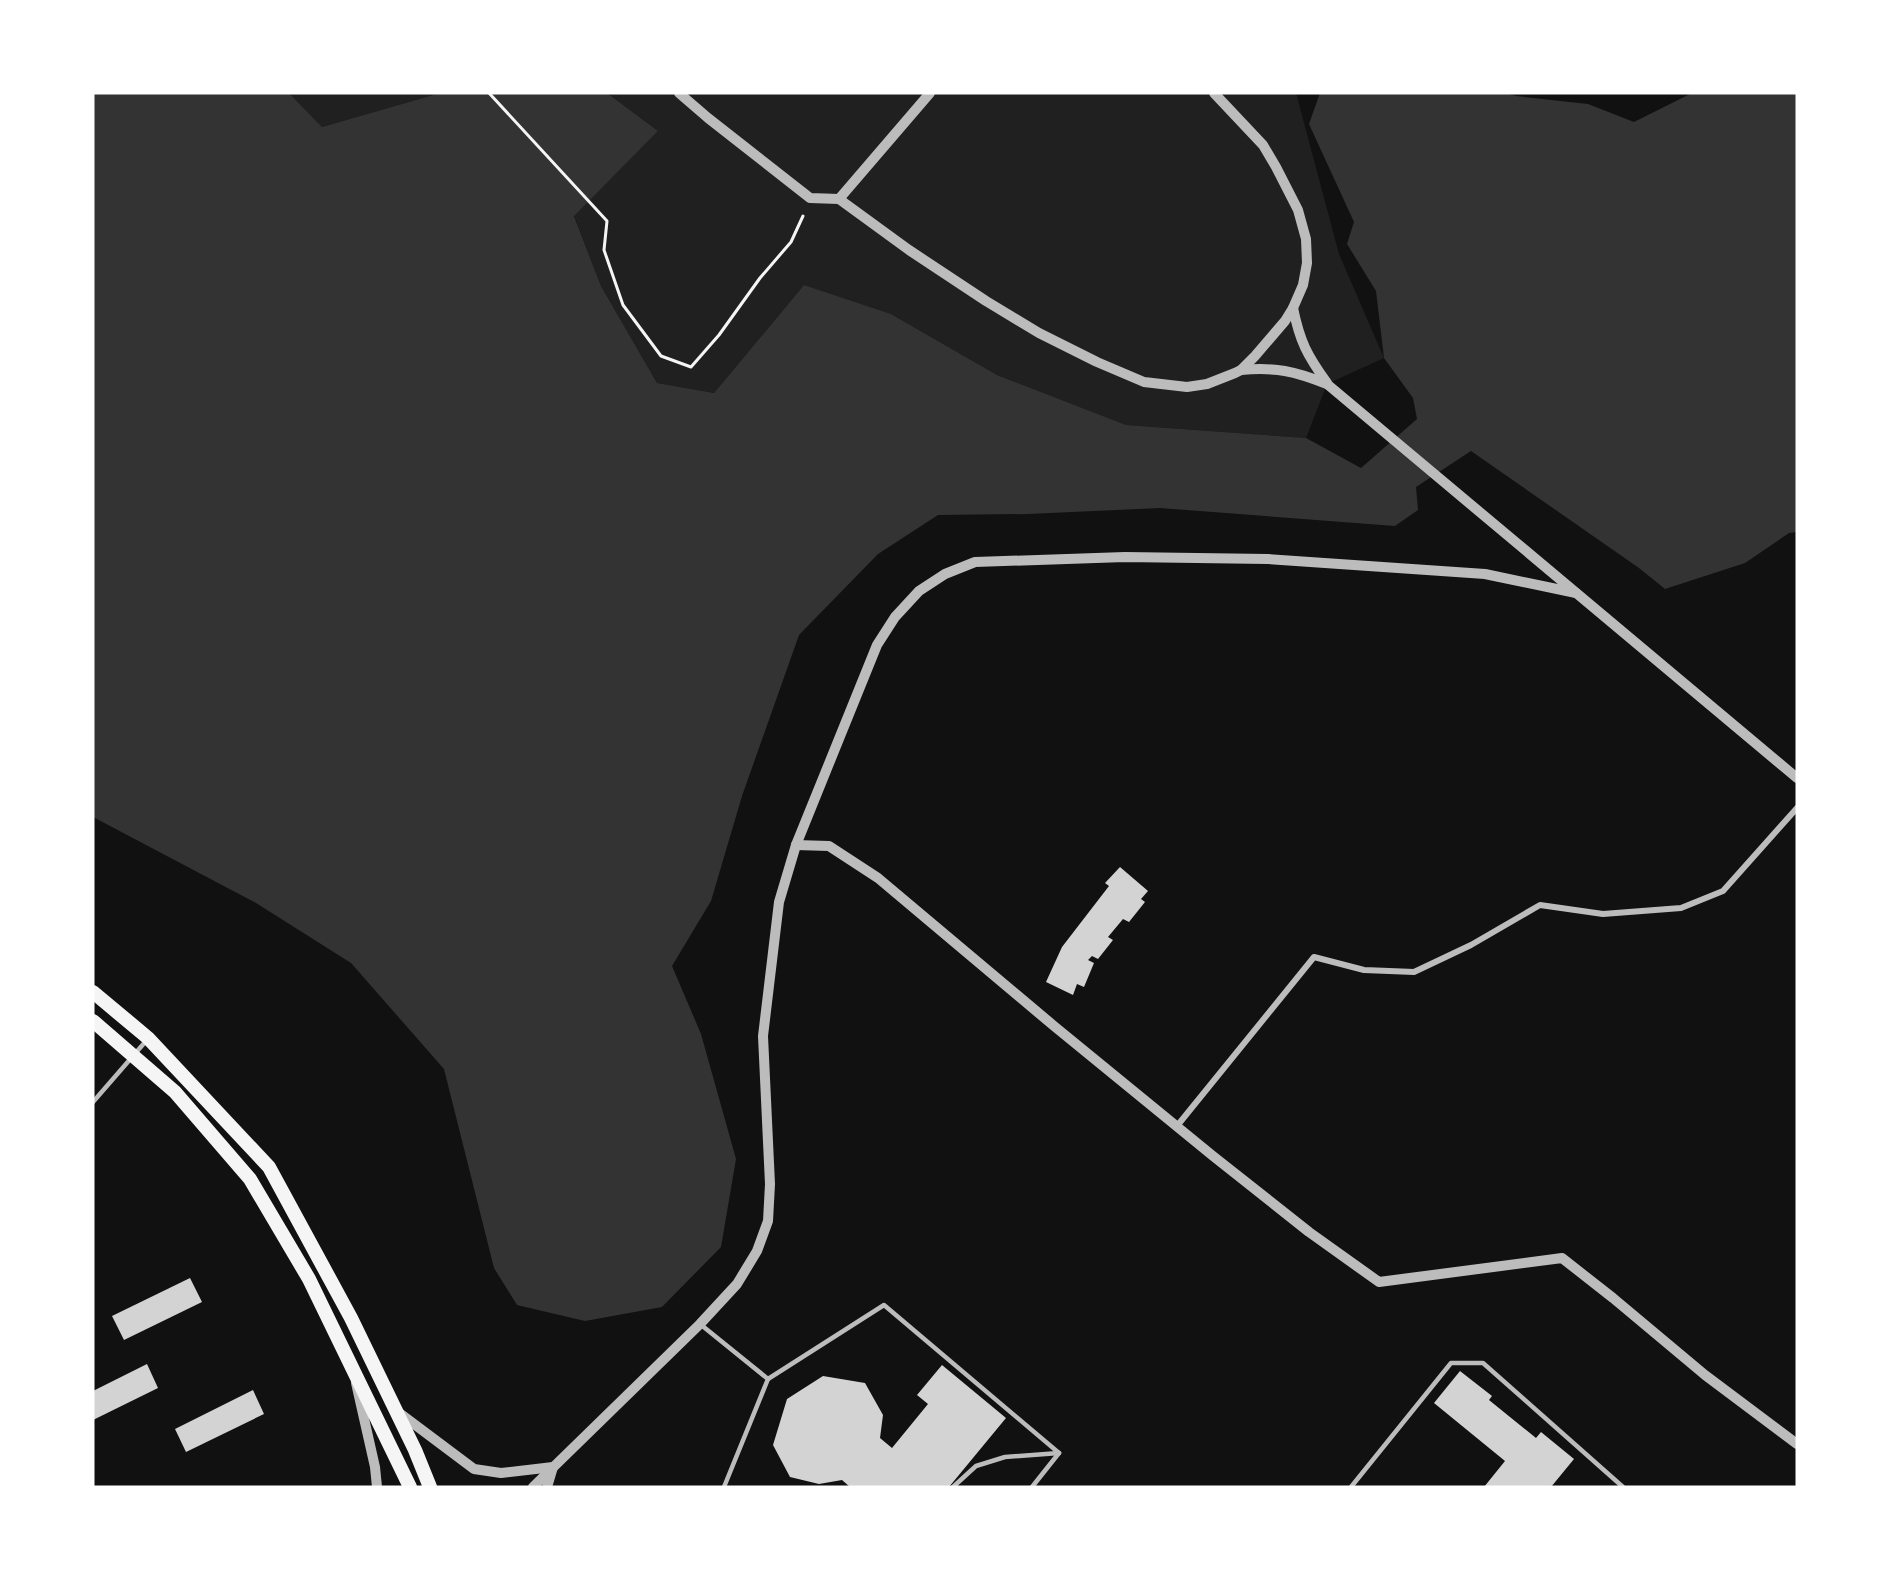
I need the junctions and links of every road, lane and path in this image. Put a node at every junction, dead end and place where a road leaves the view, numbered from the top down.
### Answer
1 (489, 93) edge
2 (679, 93) edge
3 (930, 93) edge
4 (1215, 93) edge
5 (839, 199) junction
6 (803, 216) dead end
7 (1293, 308) junction
8 (1240, 370) junction
9 (1327, 384) junction
10 (1576, 593) junction
11 (1797, 778) edge
12 (1797, 808) edge
13 (796, 845) junction
14 (94, 996) edge
15 (93, 1021) edge
16 (148, 1038) junction
17 (133, 1056) junction
18 (93, 1102) edge
19 (1177, 1126) junction
20 (700, 1324) junction
21 (353, 1371) junction
22 (768, 1379) junction
23 (395, 1410) junction
24 (1797, 1444) edge
25 (1059, 1453) junction
26 (553, 1467) junction
27 (377, 1487) edge
28 (410, 1487) edge
29 (430, 1487) edge
30 (533, 1487) edge
31 (547, 1487) edge
32 (724, 1487) edge
33 (953, 1487) edge
34 (1032, 1487) edge
35 (1351, 1487) edge
36 (1623, 1487) edge

1 - 6 path
2 - 5 street
3 - 5 street
4 - 7 street
5 - 8 street
7 - 8 street
7 - 9 street
8 - 9 street
9 - 10 street
10 - 11 street
10 - 13 street
12 - 19 street
13 - 19 street
13 - 20 street
14 - 16 main road
15 - 17 main road
16 - 17 lane
16 - 23 main road
17 - 18 lane
17 - 21 main road
19 - 24 street
20 - 22 lane
20 - 26 street
21 - 27 street
21 - 28 main road
22 - 25 lane
22 - 32 lane
23 - 26 street
23 - 29 main road
25 - 33 lane
25 - 34 lane
26 - 30 street
26 - 31 street
35 - 36 lane

